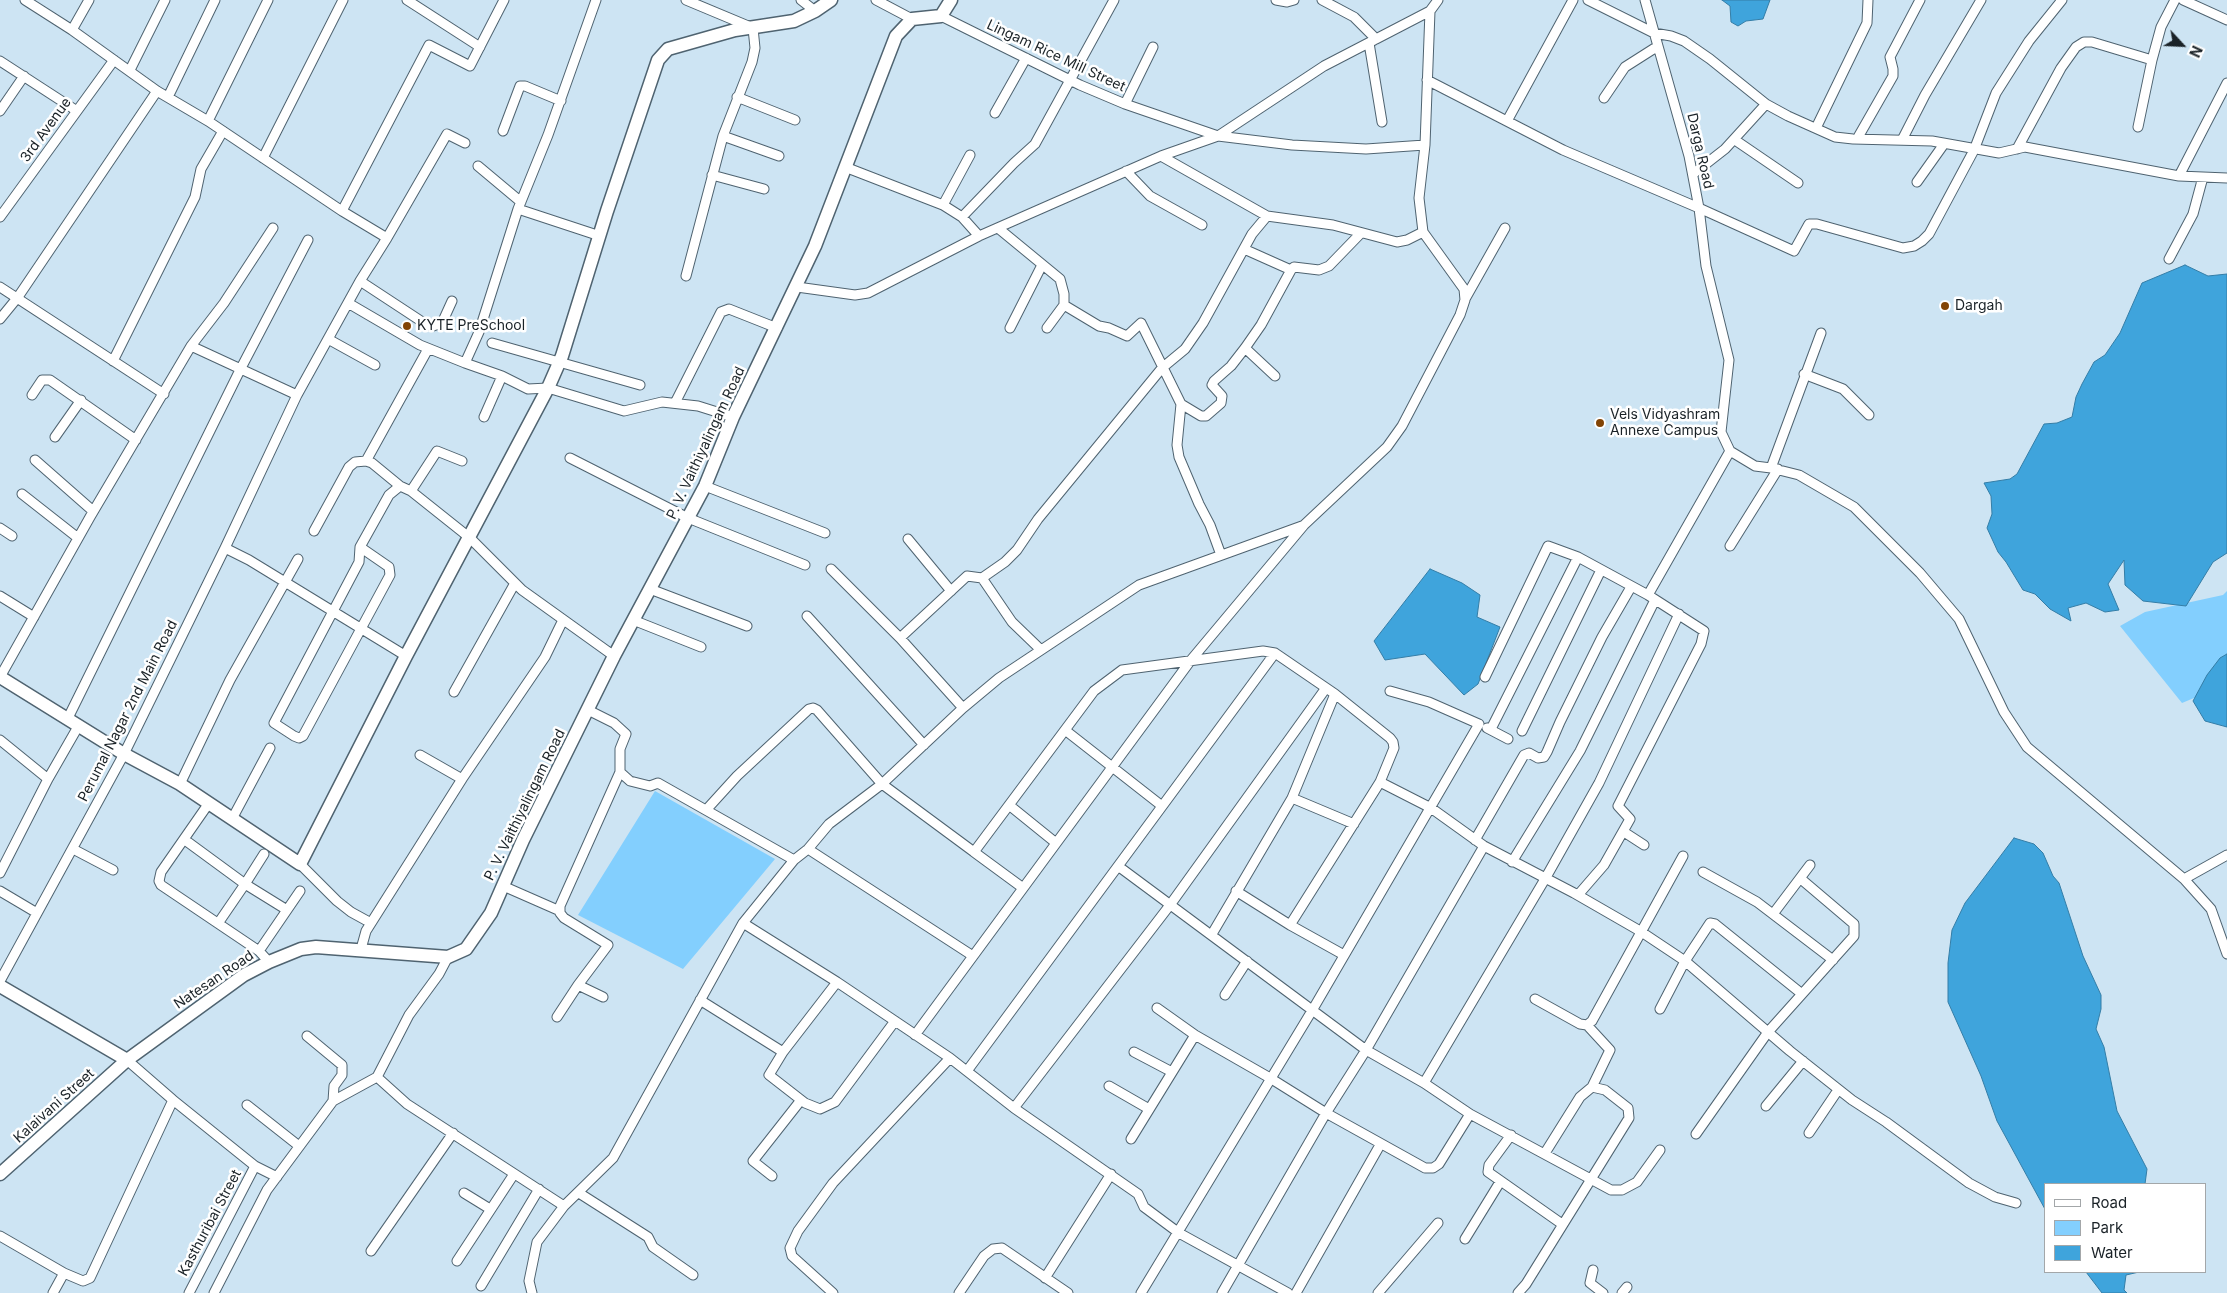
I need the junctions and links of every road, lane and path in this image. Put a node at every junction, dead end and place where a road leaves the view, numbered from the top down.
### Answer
1 (25, 0) edge
2 (89, 0) edge
3 (165, 0) edge
4 (215, 0) edge
5 (268, 0) edge
6 (344, 0) edge
7 (407, 0) edge
8 (492, 0) edge
9 (596, 0) edge
10 (686, 0) edge
11 (801, 0) edge
12 (831, 0) edge
13 (876, 0) edge
14 (951, 0) edge
15 (1114, 0) edge
16 (1276, 0) edge
17 (1294, 0) edge
18 (1322, 0) edge
19 (1438, 0) edge
20 (1573, 0) edge
21 (1588, 0) edge
22 (1645, 0) edge
23 (1868, 0) edge
24 (1920, 0) edge
25 (1981, 0) edge
26 (2062, 0) edge
27 (2175, 0) edge
28 (2183, 0) edge
29 (502, 3) edge
30 (1430, 10) junction
31 (815, 11) junction
32 (941, 16) junction
33 (912, 19) junction
34 (2227, 20) edge
35 (753, 28) junction
36 (72, 30) junction
37 (1654, 33) junction
38 (1372, 41) junction
39 (1658, 46) junction
40 (480, 47) junction
41 (1153, 47) dead end
42 (1026, 58) junction
43 (0, 60) edge
44 (114, 60) junction
45 (2152, 60) junction
46 (130, 70) junction
47 (24, 76) junction
48 (1069, 79) junction
49 (1427, 80) junction
50 (2227, 83) edge
51 (157, 91) junction
52 (168, 97) junction
53 (738, 97) junction
54 (1604, 98) dead end
55 (561, 101) junction
56 (1125, 104) junction
57 (1766, 104) junction
58 (0, 111) edge
59 (77, 111) junction
60 (995, 114) dead end
61 (795, 120) dead end
62 (208, 121) junction
63 (1382, 122) dead end
64 (1508, 122) junction
65 (2138, 127) dead end
66 (1816, 128) junction
67 (223, 131) junction
68 (504, 131) dead end
69 (723, 136) junction
70 (1218, 136) junction
71 (1734, 140) junction
72 (1857, 140) junction
73 (1902, 140) junction
74 (465, 143) dead end
75 (1944, 144) junction
76 (1425, 146) junction
77 (2017, 149) junction
78 (1974, 150) junction
79 (970, 155) dead end
80 (780, 156) dead end
81 (1161, 156) junction
82 (264, 158) junction
83 (478, 166) dead end
84 (845, 167) junction
85 (1126, 171) junction
86 (1693, 174) junction
87 (712, 175) junction
88 (2179, 176) junction
89 (2203, 177) junction
90 (2227, 178) edge
91 (1917, 182) dead end
92 (1798, 183) dead end
93 (764, 190) dead end
94 (943, 205) junction
95 (519, 206) junction
96 (1699, 208) junction
97 (342, 211) junction
98 (0, 216) edge
99 (1268, 216) junction
100 (962, 217) junction
101 (1202, 225) dead end
102 (274, 228) dead end
103 (998, 228) junction
104 (1505, 228) dead end
105 (1423, 232) junction
106 (1361, 233) junction
107 (600, 236) junction
108 (979, 236) junction
109 (387, 238) junction
110 (308, 240) dead end
111 (1244, 249) junction
112 (2169, 259) dead end
113 (1042, 265) junction
114 (1291, 270) junction
115 (686, 276) dead end
116 (360, 281) junction
117 (0, 286) edge
118 (797, 287) junction
119 (18, 297) junction
120 (452, 300) dead end
121 (1465, 300) junction
122 (348, 303) junction
123 (1064, 305) junction
124 (0, 320) edge
125 (777, 328) junction
126 (1010, 328) dead end
127 (1046, 328) dead end
128 (1821, 333) dead end
129 (328, 339) junction
130 (492, 343) dead end
131 (191, 346) junction
132 (1245, 348) junction
133 (428, 349) junction
134 (113, 361) junction
135 (560, 361) junction
136 (464, 363) junction
137 (375, 365) dead end
138 (1162, 368) junction
139 (240, 370) junction
140 (1804, 374) junction
141 (502, 376) junction
142 (1275, 376) dead end
143 (640, 385) dead end
144 (548, 388) junction
145 (164, 394) junction
146 (32, 395) dead end
147 (297, 395) junction
148 (81, 400) junction
149 (675, 403) junction
150 (1181, 404) junction
151 (1869, 415) dead end
152 (734, 417) junction
153 (484, 418) dead end
154 (54, 437) dead end
155 (136, 440) junction
156 (1730, 451) junction
157 (570, 458) dead end
158 (35, 460) dead end
159 (366, 461) junction
160 (462, 461) dead end
161 (1774, 468) junction
162 (400, 486) junction
163 (705, 486) junction
164 (411, 492) junction
165 (22, 494) dead end
166 (93, 511) junction
167 (688, 518) junction
168 (1304, 526) junction
169 (0, 528) edge
170 (314, 531) dead end
171 (824, 534) dead end
172 (12, 536) dead end
173 (78, 538) junction
174 (470, 538) junction
175 (908, 539) dead end
176 (1730, 546) dead end
177 (360, 547) junction
178 (226, 548) junction
179 (1221, 555) junction
180 (1578, 557) junction
181 (298, 559) dead end
182 (804, 565) dead end
183 (831, 569) dead end
184 (1601, 570) junction
185 (982, 578) junction
186 (284, 582) junction
187 (515, 583) junction
188 (1631, 587) junction
189 (650, 589) junction
190 (951, 591) junction
191 (0, 596) edge
192 (1651, 598) junction
193 (333, 612) junction
194 (1679, 614) junction
195 (807, 616) dead end
196 (34, 617) junction
197 (563, 620) junction
198 (633, 620) junction
199 (747, 626) dead end
200 (360, 628) junction
201 (900, 638) junction
202 (701, 647) dead end
203 (1041, 650) junction
204 (1275, 653) junction
205 (406, 656) junction
206 (614, 656) junction
207 (1191, 660) junction
208 (1485, 676) dead end
209 (0, 677) edge
210 (1326, 688) junction
211 (1390, 691) dead end
212 (454, 692) dead end
213 (1335, 694) junction
214 (963, 708) junction
215 (588, 710) junction
216 (74, 722) junction
217 (1479, 724) junction
218 (1488, 728) junction
219 (1064, 730) junction
220 (1522, 731) dead end
221 (1508, 739) dead end
222 (0, 740) edge
223 (924, 745) junction
224 (270, 748) dead end
225 (124, 754) junction
226 (420, 755) dead end
227 (1112, 766) junction
228 (620, 772) junction
229 (48, 778) junction
230 (462, 778) junction
231 (1380, 782) junction
232 (180, 784) junction
233 (882, 784) junction
234 (1292, 798) junction
235 (208, 803) junction
236 (1009, 805) junction
237 (1162, 806) junction
238 (1430, 808) junction
239 (706, 809) junction
240 (232, 819) junction
241 (1354, 824) junction
242 (1624, 832) junction
243 (184, 840) junction
244 (1475, 840) junction
245 (1056, 843) junction
246 (1644, 845) dead end
247 (1484, 846) junction
248 (72, 849) junction
249 (808, 849) junction
250 (974, 852) junction
251 (264, 854) dead end
252 (2227, 855) edge
253 (1683, 856) dead end
254 (794, 860) junction
255 (1512, 862) junction
256 (300, 864) junction
257 (1810, 865) dead end
258 (1118, 866) junction
259 (113, 870) dead end
260 (0, 872) edge
261 (1703, 872) dead end
262 (1545, 879) junction
263 (1801, 879) junction
264 (2184, 879) junction
265 (245, 884) junction
266 (503, 886) junction
267 (1023, 888) junction
268 (0, 891) edge
269 (300, 891) dead end
270 (1236, 891) junction
271 (1578, 895) junction
272 (1170, 905) junction
273 (286, 910) junction
274 (560, 911) junction
275 (37, 913) junction
276 (1773, 914) junction
277 (219, 922) junction
278 (371, 923) junction
279 (743, 923) junction
280 (1290, 925) junction
281 (1640, 931) junction
282 (1212, 934) junction
283 (361, 949) junction
284 (259, 951) junction
285 (2227, 954) edge
286 (1344, 955) junction
287 (973, 956) junction
288 (448, 957) junction
289 (1833, 960) junction
290 (1247, 961) junction
291 (1685, 961) junction
292 (269, 962) junction
293 (0, 981) edge
294 (837, 982) junction
295 (578, 985) junction
296 (0, 986) edge
297 (1225, 994) dead end
298 (1802, 994) junction
299 (603, 997) dead end
300 (1535, 999) dead end
301 (700, 1000) junction
302 (1157, 1008) dead end
303 (1313, 1009) junction
304 (1660, 1009) dead end
305 (557, 1018) dead end
306 (895, 1021) junction
307 (1587, 1024) junction
308 (1768, 1032) junction
309 (915, 1035) junction
310 (1194, 1035) junction
311 (307, 1036) dead end
312 (1366, 1050) junction
313 (783, 1052) junction
314 (1134, 1052) dead end
315 (950, 1058) junction
316 (127, 1060) junction
317 (1803, 1061) junction
318 (967, 1071) junction
319 (1172, 1072) junction
320 (378, 1077) junction
321 (1270, 1078) junction
322 (1424, 1083) junction
323 (1109, 1086) dead end
324 (1592, 1087) junction
325 (1838, 1090) junction
326 (173, 1100) junction
327 (801, 1100) junction
328 (333, 1101) junction
329 (247, 1105) dead end
330 (1766, 1106) dead end
331 (1014, 1108) junction
332 (1149, 1109) junction
333 (1326, 1114) junction
334 (1470, 1114) junction
335 (453, 1133) junction
336 (1809, 1133) dead end
337 (1696, 1134) dead end
338 (1511, 1135) junction
339 (1131, 1138) dead end
340 (1380, 1144) junction
341 (299, 1146) junction
342 (1660, 1150) dead end
343 (1544, 1153) junction
344 (256, 1166) junction
345 (0, 1174) edge
346 (514, 1174) junction
347 (1112, 1174) junction
348 (277, 1176) junction
349 (772, 1176) dead end
350 (1590, 1179) junction
351 (1500, 1182) junction
352 (540, 1189) junction
353 (464, 1193) dead end
354 (579, 1193) junction
355 (2016, 1203) dead end
356 (564, 1206) junction
357 (490, 1209) junction
358 (1438, 1223) dead end
359 (1562, 1224) junction
360 (1179, 1233) junction
361 (0, 1236) edge
362 (1465, 1239) dead end
363 (371, 1251) dead end
364 (456, 1261) dead end
365 (1239, 1266) junction
366 (1593, 1270) dead end
367 (64, 1273) junction
368 (693, 1275) dead end
369 (1045, 1278) junction
370 (481, 1286) dead end
371 (53, 1293) edge
372 (190, 1293) edge
373 (214, 1293) edge
374 (532, 1293) edge
375 (833, 1293) edge
376 (959, 1293) edge
377 (1068, 1293) edge
378 (1141, 1293) edge
379 (1222, 1293) edge
380 (1288, 1293) edge
381 (1296, 1293) edge
382 (1378, 1293) edge
383 (1519, 1293) edge
384 (1603, 1293) edge

1 - 36 street
2 - 36 street
3 - 46 street
4 - 52 street
5 - 62 street
6 - 82 street
7 - 40 street
8 - 29 street
9 - 55 street
10 - 35 street
11 - 31 street
12 - 31 street
13 - 33 street
14 - 32 street
15 - 48 street
16 - 17 street
18 - 38 street
19 - 30 street
20 - 64 street
21 - 37 street
22 - 37 street, Darga Road
23 - 66 street
24 - 72 street
25 - 73 street
26 - 78 street
27 - 45 street
28 - 34 street
29 - 40 street
30 - 38 street
30 - 49 street
31 - 35 street
32 - 33 street
32 - 42 street, Lingam Rice Mill Street
33 - 84 street, P. V. Vaithiyalingam Road
35 - 53 street
35 - 107 street
36 - 44 street
37 - 39 street, Darga Road
37 - 57 street
38 - 63 street
38 - 70 street
39 - 54 street
39 - 86 street, Darga Road
40 - 97 street
41 - 56 street
42 - 48 street, Lingam Rice Mill Street
42 - 60 street
43 - 47 street
44 - 46 street
44 - 59 street, 3rd Avenue
45 - 65 street
45 - 77 street
46 - 51 street
47 - 58 street
47 - 59 street
48 - 56 street, Lingam Rice Mill Street
48 - 100 street
49 - 64 street
49 - 76 street
50 - 88 street
51 - 52 street
51 - 119 street
52 - 62 street
53 - 61 street
53 - 69 street
55 - 68 street
55 - 95 street
56 - 70 street, Lingam Rice Mill Street
57 - 66 street
57 - 71 street
59 - 98 street, 3rd Avenue
62 - 67 street
64 - 96 street
66 - 72 street
67 - 82 street
67 - 134 street
69 - 80 street
69 - 87 street
70 - 76 street
70 - 81 street
71 - 86 street
71 - 92 street
72 - 73 street
73 - 75 street
74 - 109 street, Perumal Nagar 2nd Main Road
75 - 78 street
75 - 91 street
76 - 105 street
77 - 78 street
77 - 88 street
78 - 96 street, Darga Road
79 - 94 street
81 - 85 street
81 - 99 street
82 - 97 street
83 - 95 street
84 - 94 street
84 - 118 street, P. V. Vaithiyalingam Road
85 - 101 street
85 - 103 street
86 - 96 street, Darga Road
87 - 93 street
87 - 115 street
88 - 89 street
89 - 90 street
89 - 112 street
94 - 100 street
95 - 107 street
95 - 136 street
96 - 156 street
97 - 109 street
99 - 106 street
99 - 111 street
100 - 108 street
102 - 131 street
103 - 108 street
103 - 113 street
104 - 121 street
105 - 106 street
105 - 121 street
106 - 114 street
107 - 135 street
108 - 118 street
109 - 116 street, Perumal Nagar 2nd Main Road
110 - 139 street
111 - 114 street
111 - 138 street
113 - 123 street
113 - 126 street
114 - 132 street
116 - 120 street
116 - 122 street, Perumal Nagar 2nd Main Road
117 - 119 street
118 - 125 street, P. V. Vaithiyalingam Road
119 - 124 street
119 - 134 street
121 - 168 street
122 - 129 street, Perumal Nagar 2nd Main Road
122 - 133 street
123 - 127 street
123 - 138 street
125 - 149 street
125 - 152 street, P. V. Vaithiyalingam Road
128 - 140 street
129 - 137 street
129 - 147 street, Perumal Nagar 2nd Main Road
130 - 135 street
131 - 139 street
131 - 145 street
132 - 142 street
132 - 150 street
133 - 136 street
133 - 159 street
134 - 145 street
135 - 143 street
135 - 144 street
136 - 141 street
138 - 150 street
138 - 185 street
139 - 147 street
139 - 216 street
140 - 151 street
140 - 161 street
141 - 144 street
141 - 153 street
144 - 149 street
144 - 174 street
145 - 155 street
146 - 148 street
147 - 178 street, Perumal Nagar 2nd Main Road
148 - 154 street
148 - 155 street
149 - 152 street
150 - 179 street
152 - 163 street, P. V. Vaithiyalingam Road
155 - 166 street
156 - 161 street
156 - 192 street
157 - 167 street
158 - 166 street
159 - 162 street
159 - 170 street
160 - 164 street
161 - 176 street
161 - 264 street
162 - 164 street
162 - 177 street
163 - 167 street, P. V. Vaithiyalingam Road
163 - 171 street
164 - 174 street
165 - 173 street
166 - 173 street
167 - 182 street
167 - 189 street, P. V. Vaithiyalingam Road
168 - 179 street
168 - 207 street
169 - 172 street
173 - 196 street
174 - 187 street
174 - 205 street
175 - 190 street
177 - 193 street
177 - 200 street
178 - 186 street
178 - 225 street, Perumal Nagar 2nd Main Road
179 - 203 street
180 - 184 street
180 - 208 street
180 - 218 street
181 - 186 street
183 - 201 street
184 - 188 street
184 - 220 street
185 - 190 street
185 - 203 street
186 - 193 street
186 - 232 street
187 - 197 street
187 - 212 street
188 - 192 street
188 - 244 street
189 - 198 street, P. V. Vaithiyalingam Road
189 - 199 street
190 - 201 street
191 - 196 street
192 - 194 street
192 - 255 street
193 - 200 street
193 - 200 street
194 - 242 street
194 - 262 street
195 - 223 street
196 - 209 street
197 - 206 street
197 - 230 street
198 - 202 street
198 - 206 street, P. V. Vaithiyalingam Road
200 - 205 street
201 - 214 street
203 - 214 street
204 - 207 street
204 - 210 street
204 - 237 street
205 - 256 street
206 - 215 street, P. V. Vaithiyalingam Road
207 - 219 street
207 - 227 street
209 - 216 street
210 - 213 street
210 - 272 street
211 - 217 street
213 - 231 street
213 - 234 street
214 - 223 street
215 - 228 street
215 - 266 street, P. V. Vaithiyalingam Road
216 - 225 street
216 - 229 street
217 - 218 street
217 - 238 street
218 - 221 street
219 - 227 street
219 - 236 street
222 - 229 street
223 - 233 street
224 - 240 street
225 - 232 street
225 - 248 street, Perumal Nagar 2nd Main Road
226 - 230 street
227 - 237 street
227 - 245 street
228 - 239 street
228 - 274 street
229 - 260 street
230 - 278 street
231 - 238 street
231 - 241 street
232 - 235 street
233 - 239 street
233 - 249 street
233 - 250 street
234 - 241 street
234 - 270 street
235 - 240 street
235 - 243 street
236 - 245 street
236 - 250 street
237 - 258 street
238 - 244 street
238 - 286 street
239 - 254 street
240 - 256 street
241 - 280 street
242 - 246 street
242 - 271 street
243 - 265 street
243 - 277 street
244 - 247 street
245 - 267 street
247 - 255 street
247 - 312 street
248 - 259 street
248 - 275 street, Perumal Nagar 2nd Main Road
249 - 254 street
249 - 287 street
250 - 267 street
251 - 265 street
252 - 264 street
253 - 281 street
254 - 279 street
255 - 262 street
256 - 278 street
257 - 263 street
258 - 272 street
258 - 318 street
261 - 276 street
262 - 271 street
262 - 322 street
263 - 276 street
263 - 289 street
264 - 285 street
265 - 273 street
265 - 277 street
266 - 274 street
266 - 288 street, P. V. Vaithiyalingam Road
267 - 287 street
268 - 275 street
269 - 273 street
270 - 280 street
270 - 282 street
271 - 281 street
272 - 282 street
272 - 331 street
273 - 284 street
274 - 295 street
275 - 293 street, Perumal Nagar 2nd Main Road
276 - 289 street
277 - 284 street
278 - 283 street
279 - 294 street
279 - 301 street
280 - 286 street
281 - 291 street
281 - 307 street
282 - 290 street
283 - 288 street, Natesan Road
283 - 292 street, Natesan Road
284 - 292 street
286 - 303 street
287 - 309 street
288 - 320 street
289 - 298 street
290 - 297 street
290 - 303 street
291 - 298 street
291 - 304 street
291 - 308 street
292 - 316 street, Natesan Road
294 - 306 street
294 - 313 street
295 - 299 street
295 - 305 street
296 - 316 street
298 - 308 street
300 - 307 street
301 - 313 street
301 - 354 street
302 - 310 street
303 - 312 street
303 - 321 street
306 - 309 street
306 - 327 street
307 - 324 street
308 - 317 street
308 - 337 street
309 - 315 street
310 - 319 street
310 - 321 street
311 - 328 street
312 - 322 street
312 - 333 street
313 - 327 street
314 - 319 street
315 - 318 street
315 - 375 street
316 - 326 street
316 - 345 street, Kalaivani Street
317 - 325 street
317 - 330 street
318 - 331 street
319 - 332 street
320 - 328 street
320 - 335 street
321 - 333 street
321 - 360 street
322 - 334 street
323 - 332 street
324 - 343 street
324 - 350 street
325 - 336 street
325 - 355 street
326 - 344 street
326 - 367 street
327 - 349 street
328 - 341 street
329 - 341 street
331 - 347 street
332 - 339 street
333 - 340 street
333 - 365 street
334 - 338 street
334 - 340 street
335 - 346 street
335 - 363 street
338 - 343 street
338 - 351 street
340 - 381 street
341 - 348 street
342 - 350 street
343 - 350 street
344 - 348 street
344 - 372 street, Kasthuribai Street
346 - 352 street
346 - 357 street
347 - 360 street
347 - 369 street
348 - 373 street
350 - 359 street
351 - 359 street
351 - 362 street
352 - 356 street
352 - 370 street
353 - 357 street
354 - 356 street
354 - 368 street
356 - 374 street
357 - 364 street
358 - 382 street
359 - 383 street
360 - 365 street
360 - 378 street
361 - 367 street
365 - 379 street
365 - 380 street
366 - 384 street
367 - 371 street
369 - 376 street
369 - 377 street

